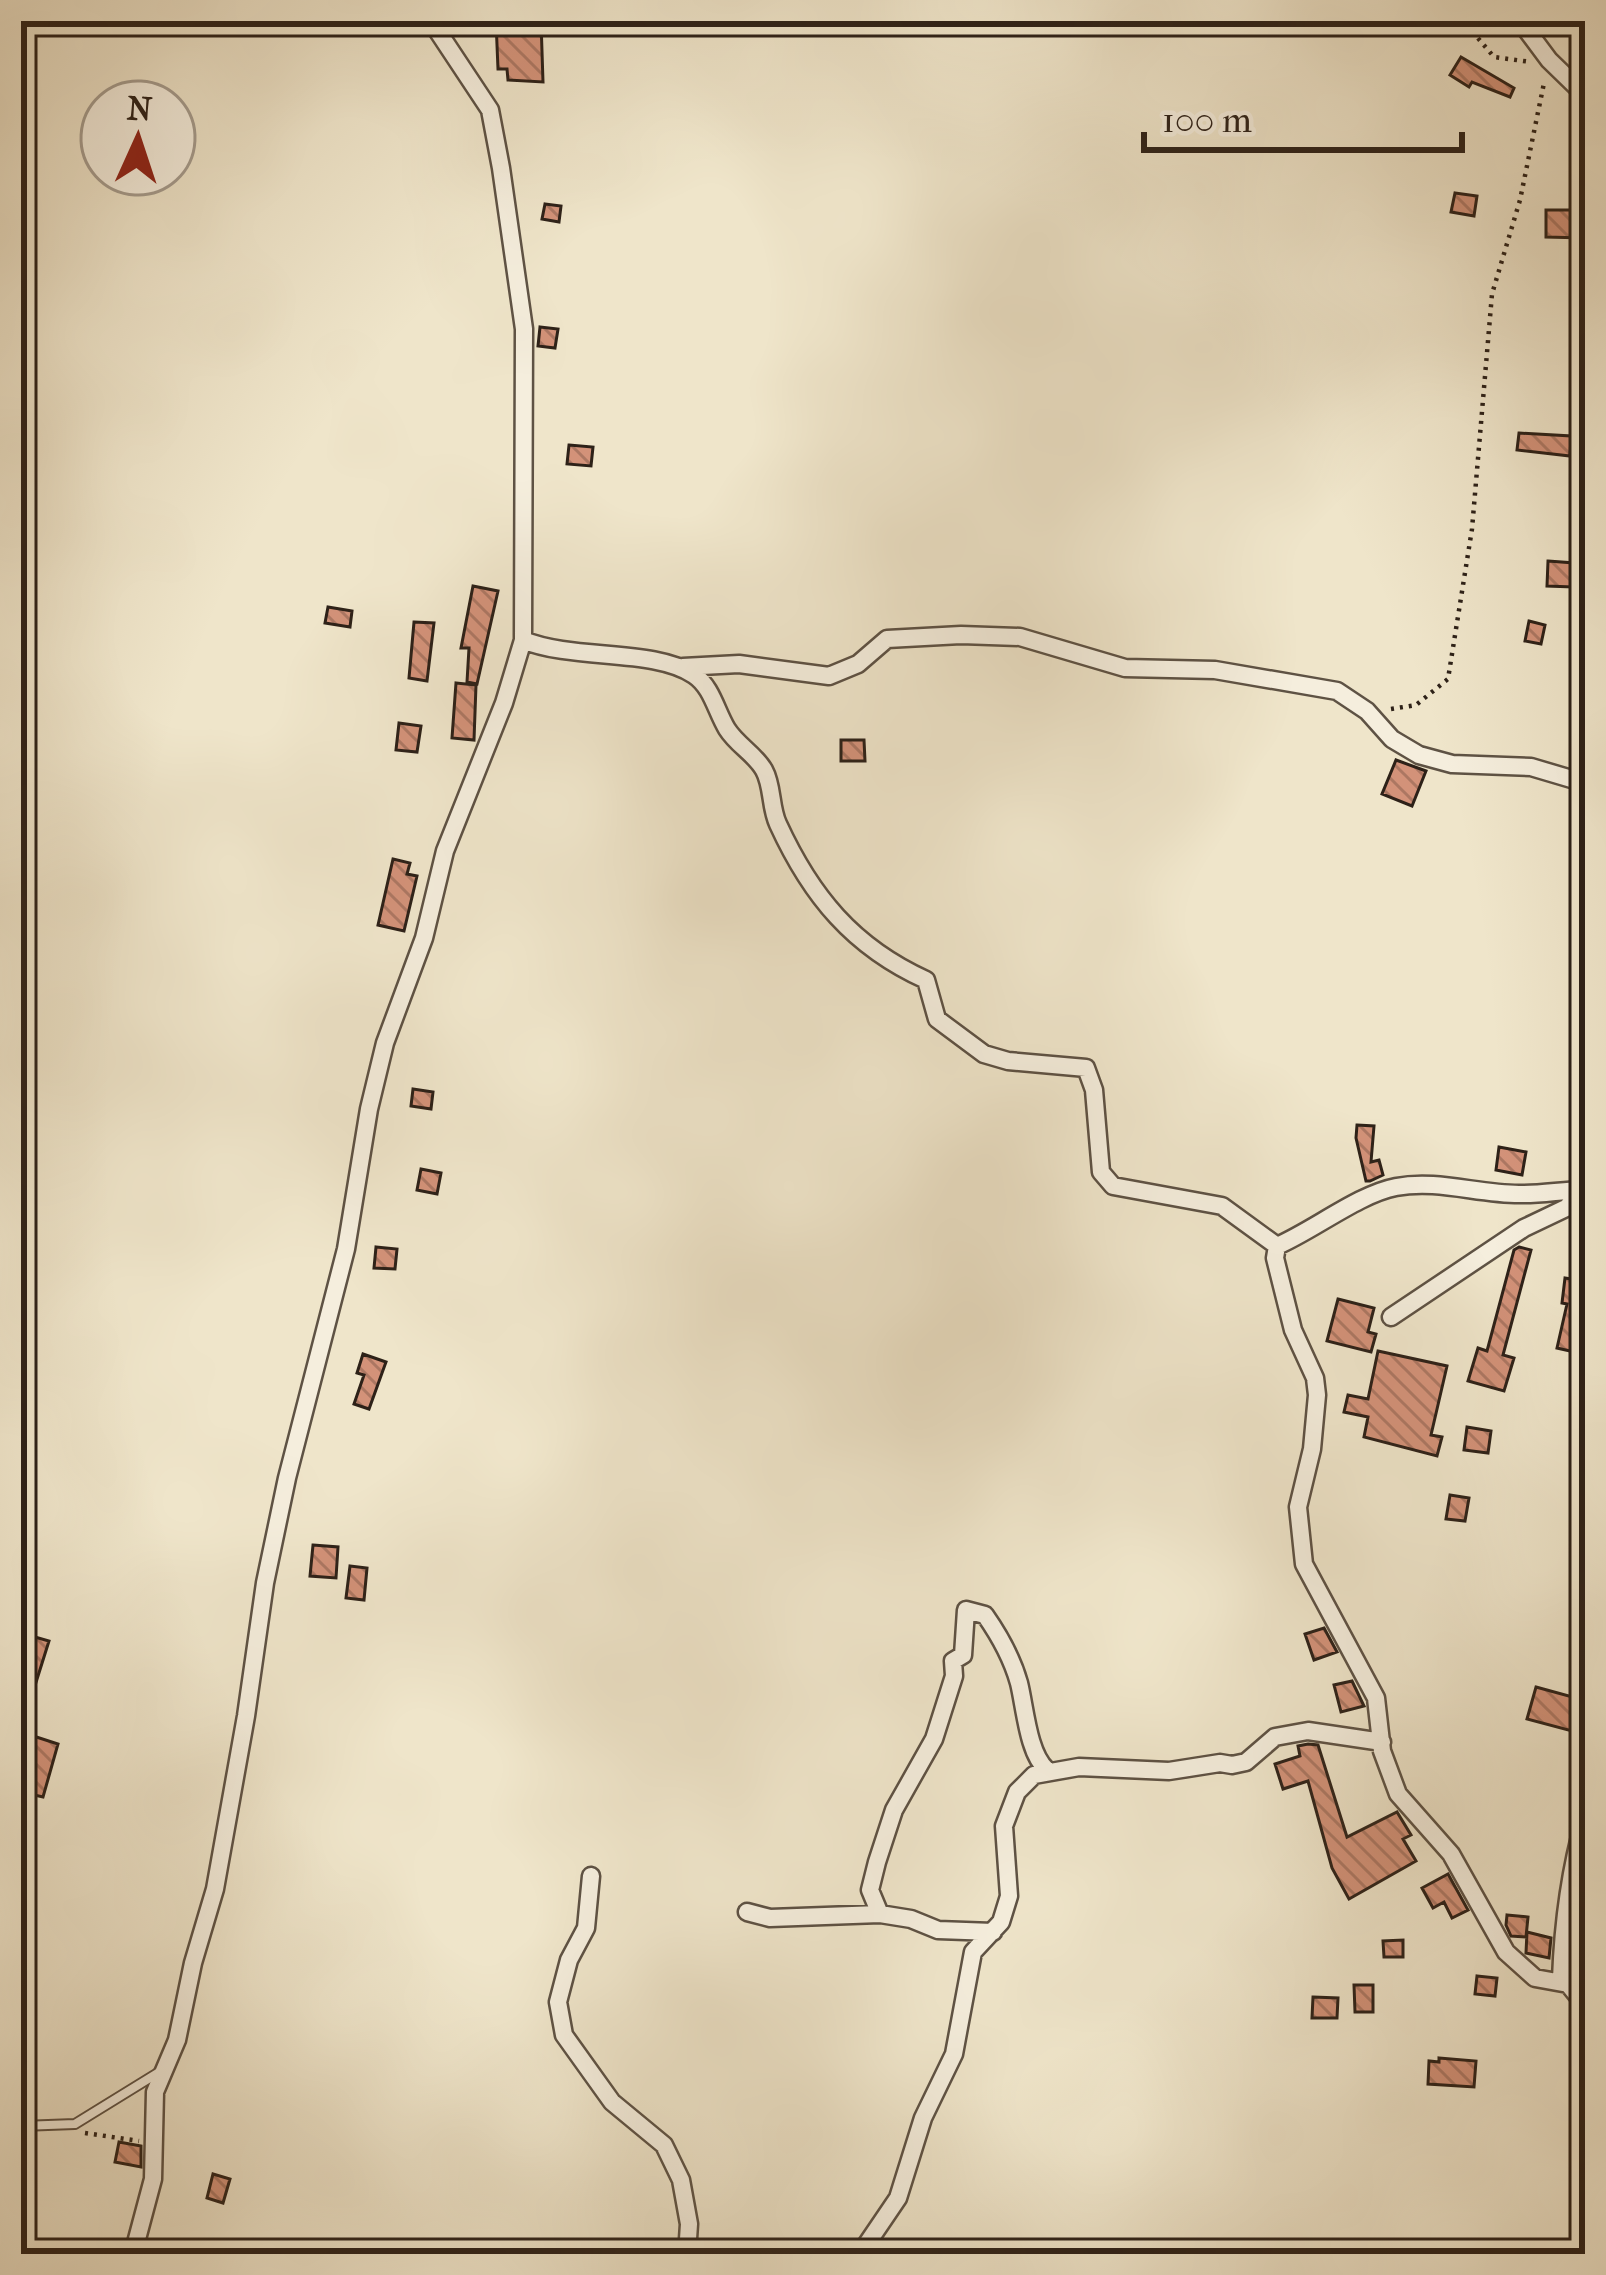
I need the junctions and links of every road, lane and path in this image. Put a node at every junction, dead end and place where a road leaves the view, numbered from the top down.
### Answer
1 (431, 21) edge
2 (1473, 21) edge
3 (1520, 21) edge
4 (1549, 60) junction
5 (1585, 95) edge
6 (523, 640) junction
7 (682, 668) junction
8 (1367, 711) junction
9 (1585, 783) edge
10 (1585, 1190) edge
11 (1276, 1246) junction
12 (1391, 1317) dead end
13 (1382, 1742) junction
14 (1047, 1770) junction
15 (1585, 1818) edge
16 (590, 1876) dead end
17 (747, 1912) dead end
18 (880, 1914) junction
19 (994, 1932) junction
20 (1572, 1982) edge
21 (1585, 2005) edge
22 (165, 2070) junction
23 (21, 2126) edge
24 (133, 2254) edge
25 (687, 2254) edge
26 (860, 2254) edge

1 - 6 street
2 - 4 path
3 - 4 street
4 - 5 street
4 - 8 path
6 - 7 street
6 - 22 street
7 - 8 street
7 - 11 street
8 - 9 street
10 - 11 street
10 - 12 street
11 - 13 street
13 - 14 street
13 - 20 street
14 - 18 street
14 - 19 street
15 - 20 street
16 - 25 street
17 - 18 street
18 - 19 street
19 - 26 street
20 - 21 street
22 - 23 lane
22 - 24 street

